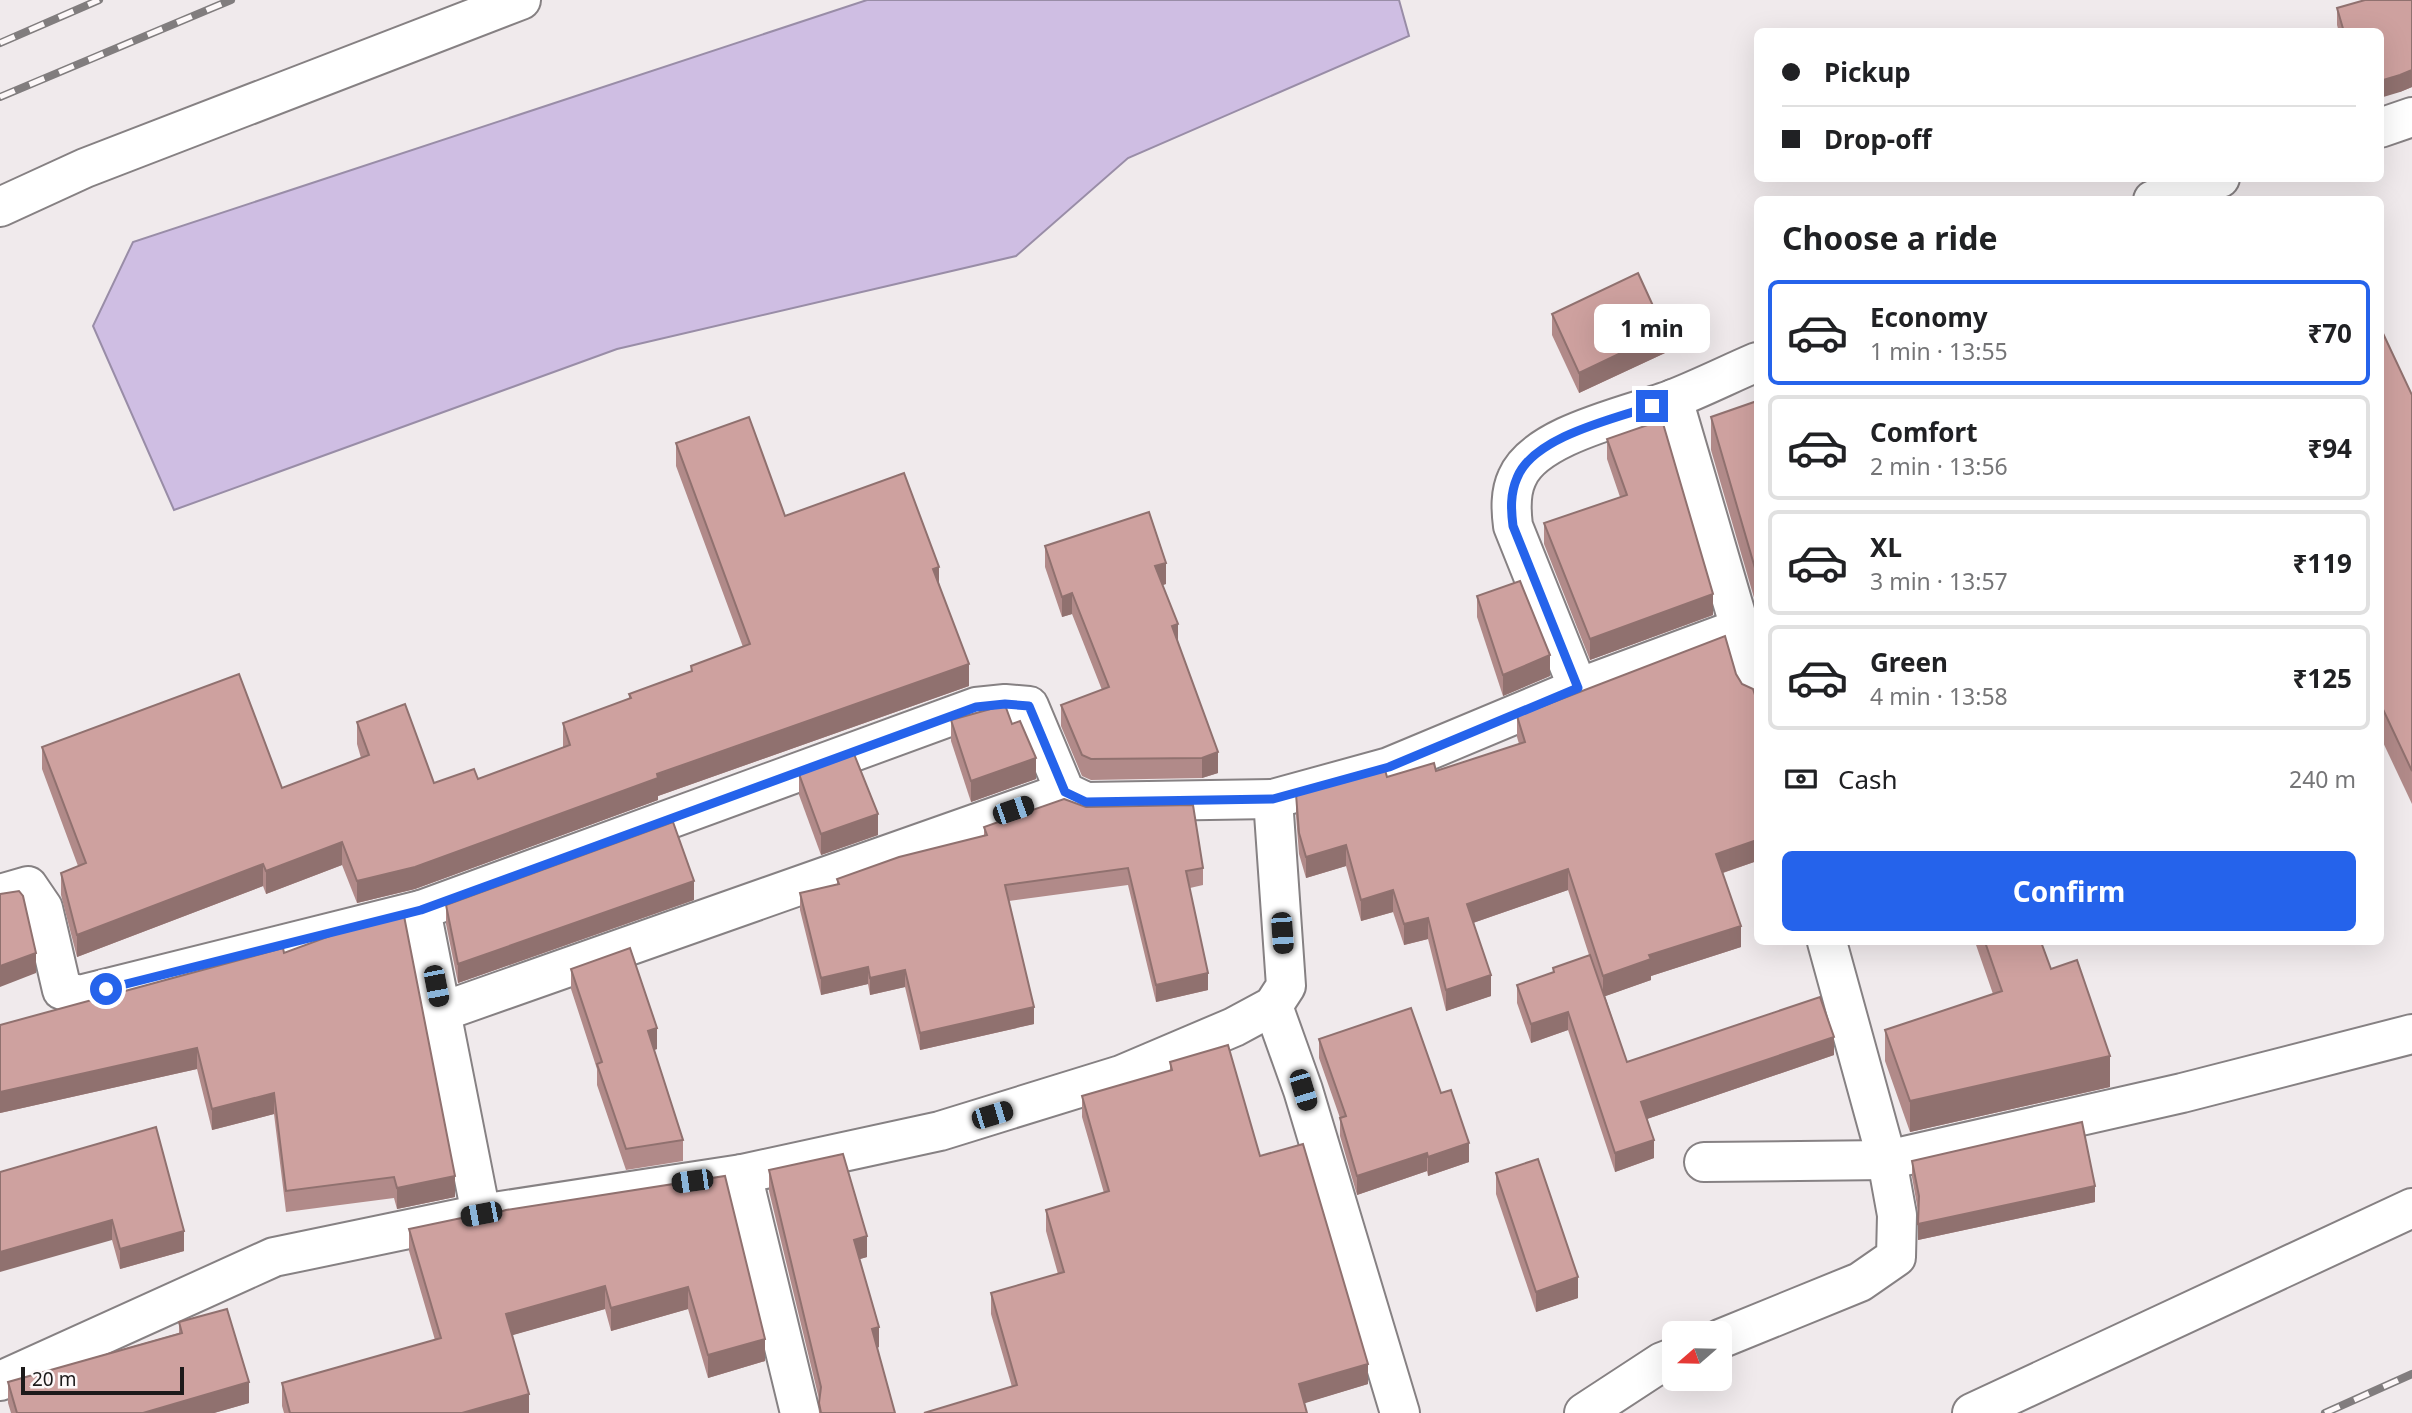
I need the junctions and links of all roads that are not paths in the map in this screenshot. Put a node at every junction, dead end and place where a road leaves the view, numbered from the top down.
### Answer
1 (521, 0) edge
2 (2412, 117) edge
3 (2384, 127) edge
4 (2208, 182) edge
5 (2165, 196) edge
6 (0, 207) edge
7 (1754, 363) edge
8 (1673, 399) junction
9 (1749, 629) edge
10 (1754, 666) edge
11 (1578, 688) junction
12 (1065, 792) junction
13 (1273, 799) junction
14 (0, 894) edge
15 (421, 910) junction
16 (1828, 945) edge
17 (1273, 1006) junction
18 (440, 1012) junction
19 (2412, 1034) edge
20 (1887, 1160) junction
21 (1704, 1162) dead end
22 (742, 1174) junction
23 (2412, 1208) edge
24 (481, 1214) junction
25 (1732, 1334) edge
26 (1662, 1365) edge
27 (0, 1381) edge
28 (800, 1413) edge
29 (1400, 1413) edge
30 (1584, 1413) edge
31 (1972, 1413) edge

1 - 6 street
2 - 3 street
4 - 5 street
7 - 8 street
8 - 9 street
8 - 11 street
9 - 10 street
9 - 11 street
11 - 13 street
12 - 13 street
12 - 15 street
12 - 18 street
13 - 17 street
14 - 15 street
15 - 18 street
16 - 20 street
17 - 22 street
17 - 29 street
18 - 24 street
19 - 20 street
20 - 21 street
20 - 25 street
22 - 24 street
22 - 28 street
23 - 31 street
24 - 27 street
26 - 30 street

